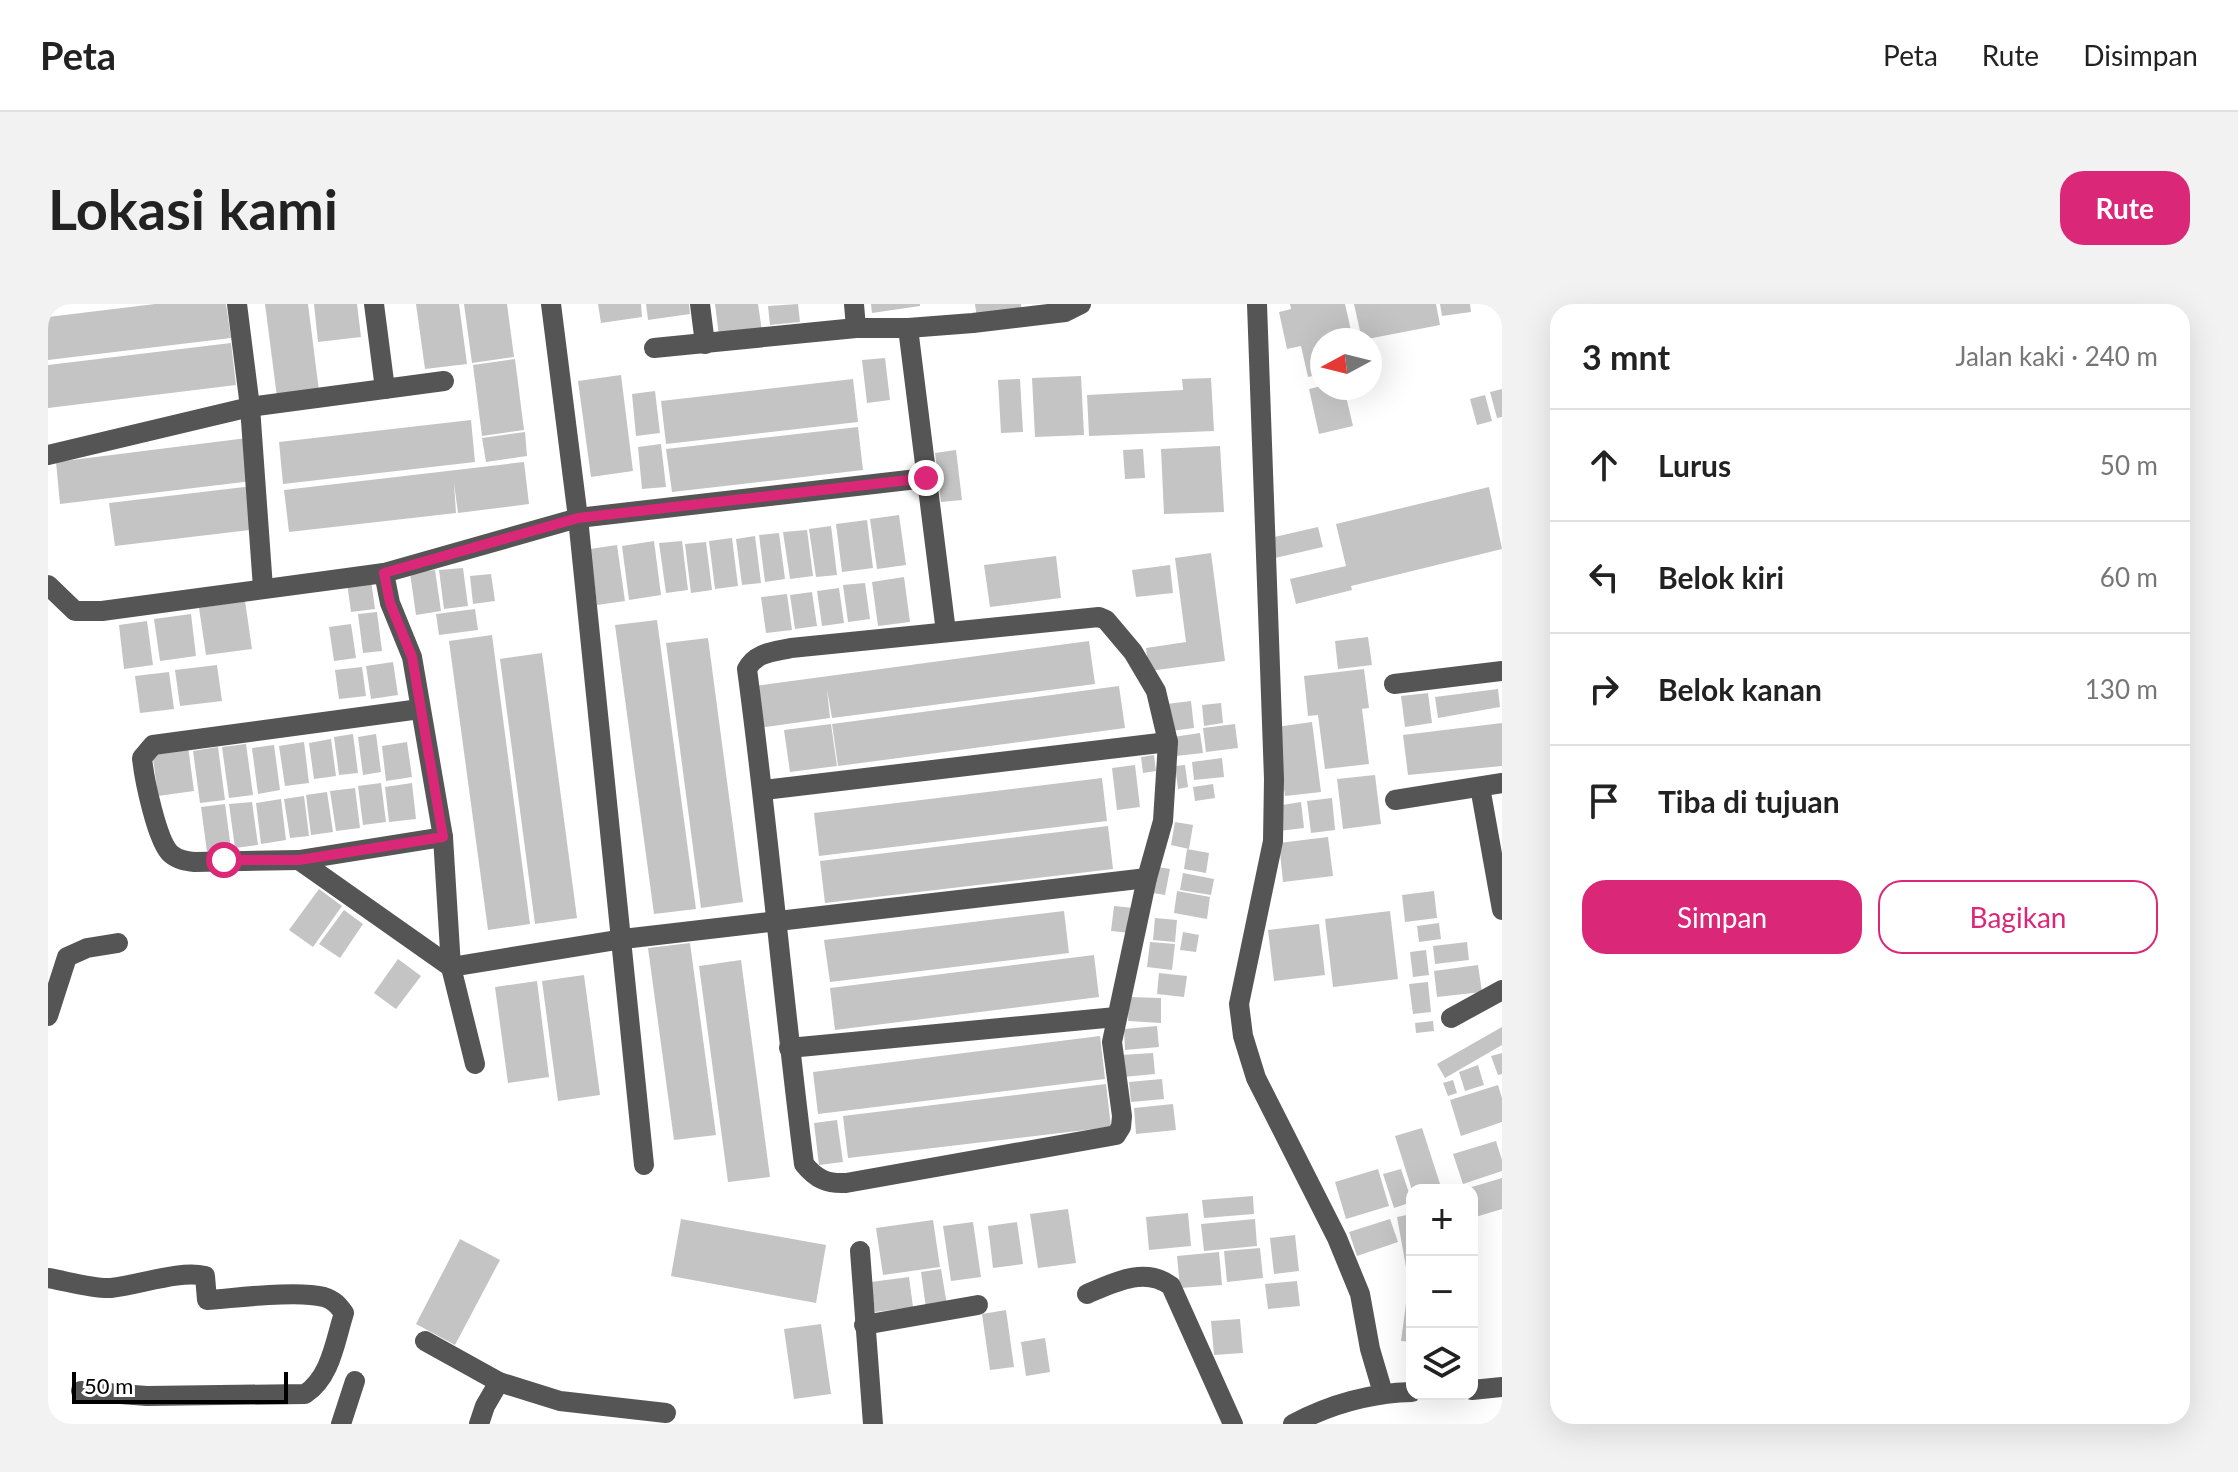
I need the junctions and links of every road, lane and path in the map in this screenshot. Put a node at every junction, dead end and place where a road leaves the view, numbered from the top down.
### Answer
1 (237, 304) edge
2 (374, 304) edge
3 (551, 304) edge
4 (700, 304) edge
5 (854, 304) edge
6 (1081, 304) edge
7 (1257, 304) edge
8 (972, 313) edge
9 (856, 328) junction
10 (908, 328) junction
11 (705, 344) junction
12 (654, 348) dead end
13 (444, 381) dead end
14 (385, 389) junction
15 (250, 407) junction
16 (48, 455) edge
17 (926, 478) junction
18 (578, 518) junction
19 (384, 573) junction
20 (48, 585) edge
21 (263, 588) junction
22 (946, 632) junction
23 (1502, 671) edge
24 (1394, 684) dead end
25 (420, 709) junction
26 (1168, 742) junction
27 (1502, 783) edge
28 (1480, 787) junction
29 (764, 790) junction
30 (1395, 800) dead end
31 (443, 837) junction
32 (299, 860) junction
33 (1147, 878) junction
34 (1502, 910) edge
35 (775, 921) junction
36 (623, 939) junction
37 (118, 943) dead end
38 (451, 967) junction
39 (1502, 990) edge
40 (48, 1016) edge
41 (1116, 1017) junction
42 (1451, 1018) dead end
43 (789, 1048) junction
44 (475, 1064) dead end
45 (644, 1165) dead end
46 (860, 1251) dead end
47 (48, 1278) edge
48 (1087, 1294) dead end
49 (978, 1305) dead end
50 (864, 1325) junction
51 (425, 1341) dead end
52 (355, 1381) dead end
53 (499, 1382) junction
54 (1502, 1387) edge
55 (1478, 1389) edge
56 (81, 1391) dead end
57 (1406, 1392) edge
58 (1383, 1393) junction
59 (666, 1413) dead end
60 (1313, 1419) edge
61 (341, 1424) edge
62 (479, 1424) edge
63 (873, 1424) edge
64 (1233, 1424) edge
65 (1293, 1424) edge

1 - 15 street
2 - 14 street
3 - 18 street
4 - 11 street
5 - 9 street
6 - 8 street
7 - 58 street
8 - 10 street
9 - 10 street
9 - 11 street
10 - 17 street
11 - 12 street
13 - 14 street
14 - 15 street
15 - 16 street
15 - 21 street
17 - 18 street
17 - 22 street
18 - 19 street
18 - 36 street
19 - 21 street
19 - 25 street
20 - 21 street
22 - 26 street
22 - 29 street
23 - 24 street
25 - 31 street
25 - 32 street
26 - 29 street
26 - 33 street
27 - 28 street
28 - 30 street
28 - 34 street
29 - 35 street
31 - 32 street
31 - 38 street
32 - 38 street
33 - 35 street
33 - 41 street
35 - 36 street
35 - 43 street
36 - 38 street
36 - 45 street
37 - 40 street
38 - 44 street
39 - 42 street
41 - 43 street
41 - 43 street
46 - 50 street
47 - 56 street
48 - 64 street
49 - 50 street
50 - 63 street
51 - 53 street
52 - 61 street
53 - 59 street
53 - 62 street
54 - 55 street
57 - 58 street
58 - 60 street
60 - 65 street

